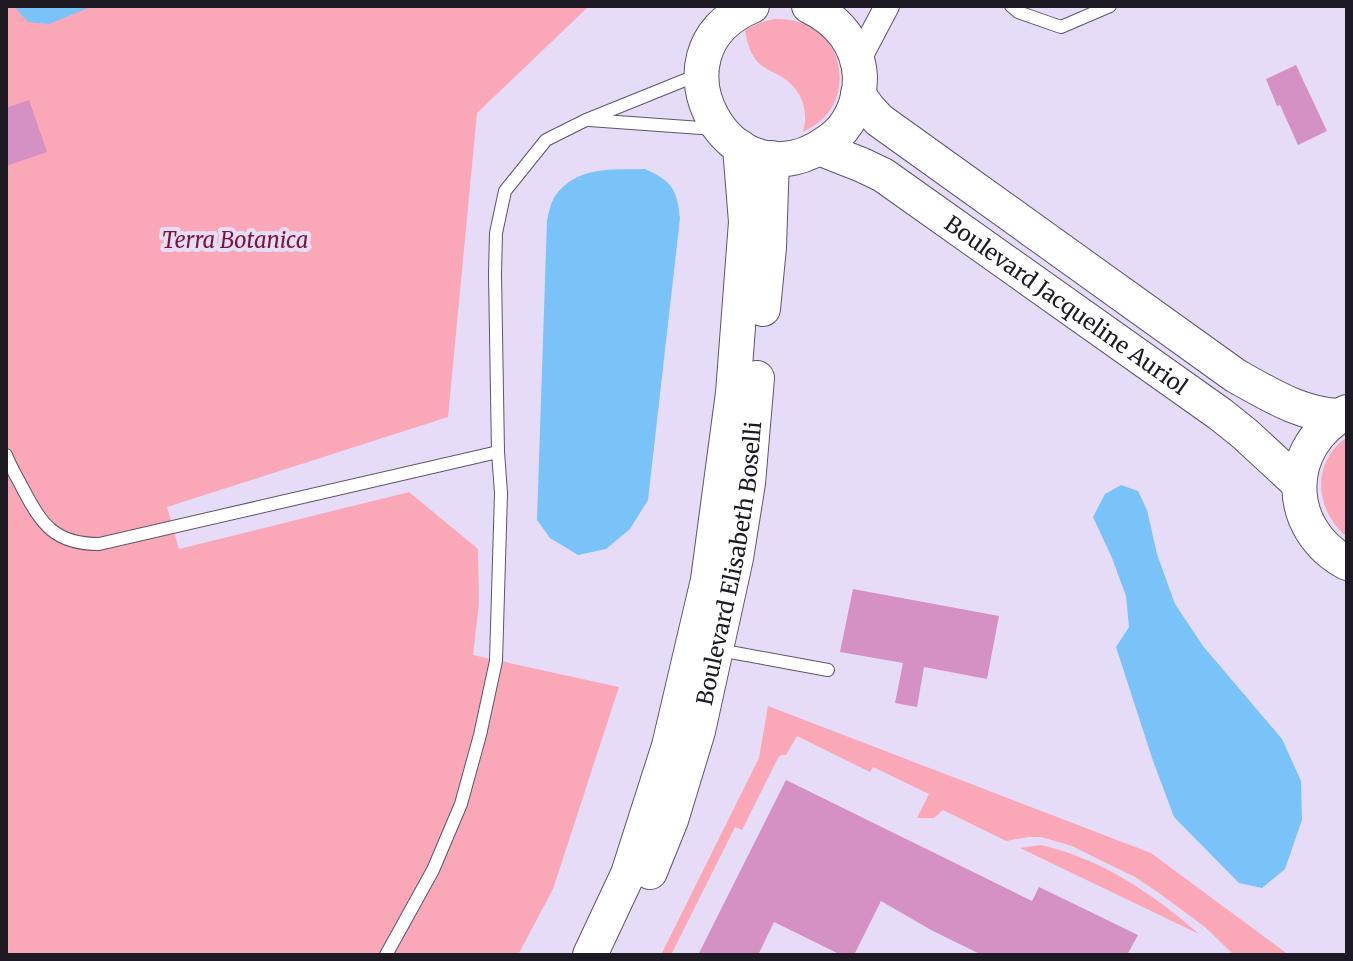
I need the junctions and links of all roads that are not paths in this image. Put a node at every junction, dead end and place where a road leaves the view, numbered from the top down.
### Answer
1 (809, 6) edge
2 (887, 6) edge
3 (1011, 6) edge
4 (1110, 6) edge
5 (740, 9) edge
6 (702, 73) junction
7 (858, 78) junction
8 (586, 120) junction
9 (730, 138) junction
10 (819, 148) junction
11 (772, 158) junction
12 (1344, 414) edge
13 (498, 452) junction
14 (6, 455) edge
15 (1299, 484) junction
16 (1347, 563) edge
17 (716, 649) junction
18 (828, 670) dead end
19 (386, 955) edge
20 (590, 955) edge
21 (616, 955) edge

1 - 7 main road, Boulevard Jacqueline Auriol
2 - 7 street
3 - 4 lane
5 - 6 main road
6 - 8 lane
6 - 9 main road
7 - 10 main road
7 - 12 main road, Boulevard Jacqueline Auriol
8 - 9 lane
8 - 13 lane
9 - 11 main road
9 - 20 main road
10 - 11 main road
10 - 15 main road, Boulevard Jacqueline Auriol
11 - 17 main road, Boulevard Elisabeth Boselli
12 - 15 main road
13 - 14 lane
13 - 19 lane
15 - 16 main road
17 - 18 lane
17 - 21 main road, Boulevard Elisabeth Boselli

